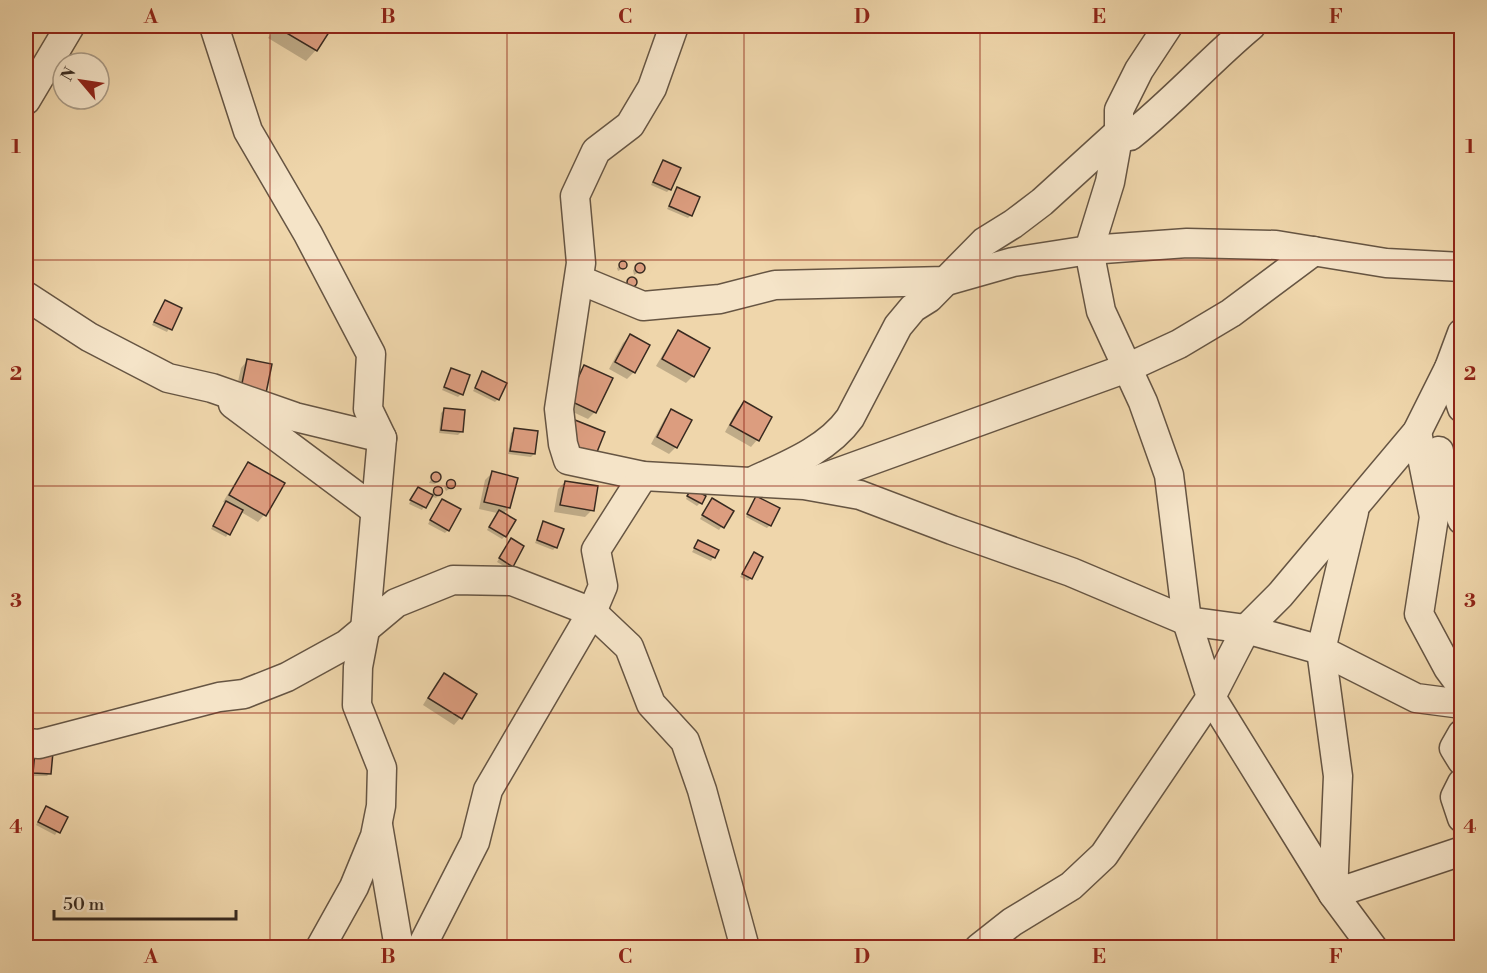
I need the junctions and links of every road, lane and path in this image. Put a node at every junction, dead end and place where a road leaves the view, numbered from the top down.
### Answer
1 (70, 26) edge
2 (214, 26) edge
3 (674, 26) edge
4 (1168, 26) edge
5 (1251, 26) edge
6 (26, 100) edge
7 (1119, 132) junction
8 (1089, 250) junction
9 (1314, 251) junction
10 (1461, 267) edge
11 (580, 280) junction
12 (946, 281) junction
13 (27, 299) edge
14 (1461, 333) edge
15 (1127, 368) junction
16 (1449, 368) junction
17 (212, 388) junction
18 (1431, 405) junction
19 (1461, 408) edge
20 (1417, 432) junction
21 (382, 438) junction
22 (643, 476) junction
23 (751, 482) junction
24 (804, 485) junction
25 (1355, 507) junction
26 (375, 510) junction
27 (1461, 520) edge
28 (592, 612) junction
29 (1187, 621) junction
30 (1246, 629) junction
31 (365, 630) junction
32 (1321, 650) junction
33 (1457, 670) edge
34 (1211, 697) junction
35 (1416, 698) junction
36 (1461, 704) edge
37 (1461, 734) edge
38 (26, 743) edge
39 (1461, 761) edge
40 (1461, 783) edge
41 (1461, 818) edge
42 (377, 823) junction
43 (1461, 851) edge
44 (1332, 894) junction
45 (342, 909) junction
46 (320, 948) edge
47 (344, 948) edge
48 (399, 948) edge
49 (421, 948) edge
50 (745, 948) edge
51 (980, 948) edge
52 (1373, 948) edge

1 - 6 street
2 - 21 street
3 - 11 street
4 - 7 street
5 - 7 street
7 - 8 street
7 - 12 street
8 - 9 street
8 - 12 street
8 - 15 street
9 - 10 street
9 - 15 street
11 - 12 street
11 - 22 street
12 - 23 street
13 - 17 street
14 - 16 street
15 - 24 street
15 - 29 street
16 - 18 street
16 - 19 street
17 - 21 street
17 - 26 street
18 - 20 street
18 - 27 street
20 - 25 street
20 - 33 street
21 - 26 street
22 - 23 street
22 - 28 street
23 - 24 street
24 - 29 street
25 - 30 street
25 - 32 street
26 - 31 street
28 - 31 street
28 - 49 street
28 - 50 street
29 - 30 street
29 - 34 street
30 - 32 street
30 - 34 street
31 - 38 street
31 - 42 street
32 - 35 street
32 - 44 street
33 - 35 street
34 - 44 street
34 - 51 street
35 - 36 street
37 - 39 street
40 - 41 street
42 - 45 street
42 - 48 street
43 - 44 street
44 - 52 street
45 - 46 street
45 - 47 street

